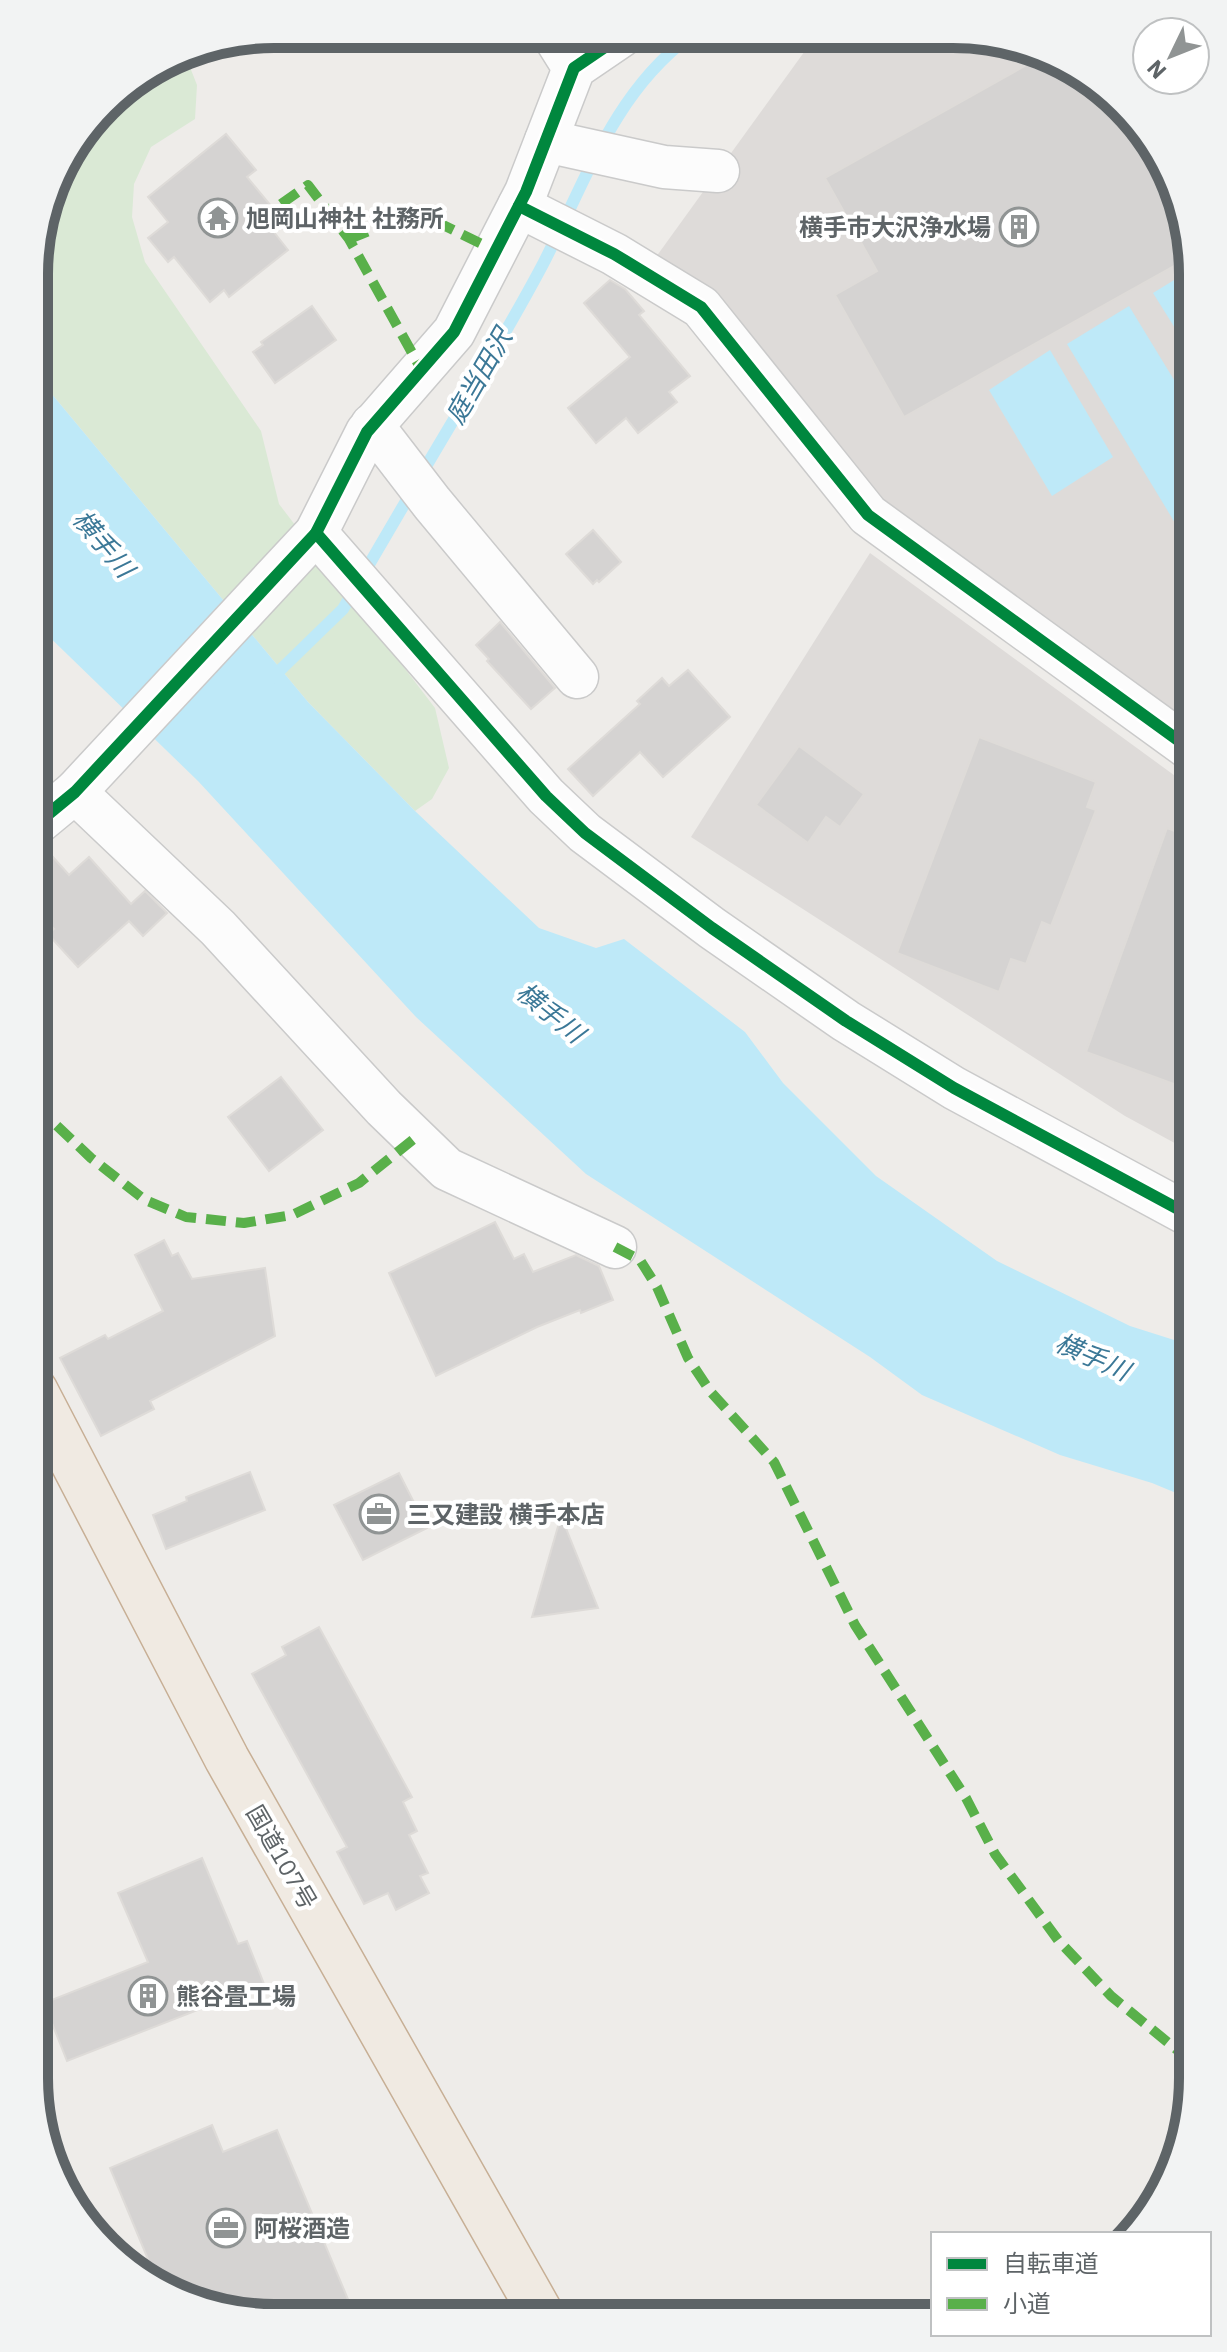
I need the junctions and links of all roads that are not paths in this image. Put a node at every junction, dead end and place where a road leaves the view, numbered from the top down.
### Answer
1 (564, 52) edge
2 (557, 144) junction
3 (718, 171) dead end
4 (530, 212) junction
5 (372, 425) junction
6 (328, 547) junction
7 (577, 677) dead end
8 (1179, 741) edge
9 (75, 792) junction
10 (48, 814) edge
11 (1179, 1209) edge
12 (615, 1247) dead end
13 (48, 1415) edge
14 (536, 2304) edge

1 - 2 street
2 - 3 street
2 - 4 street
4 - 5 street
4 - 8 street
5 - 6 street
5 - 7 street
6 - 9 street
6 - 11 street
9 - 10 street
9 - 12 street
13 - 14 highway, 国道107号

